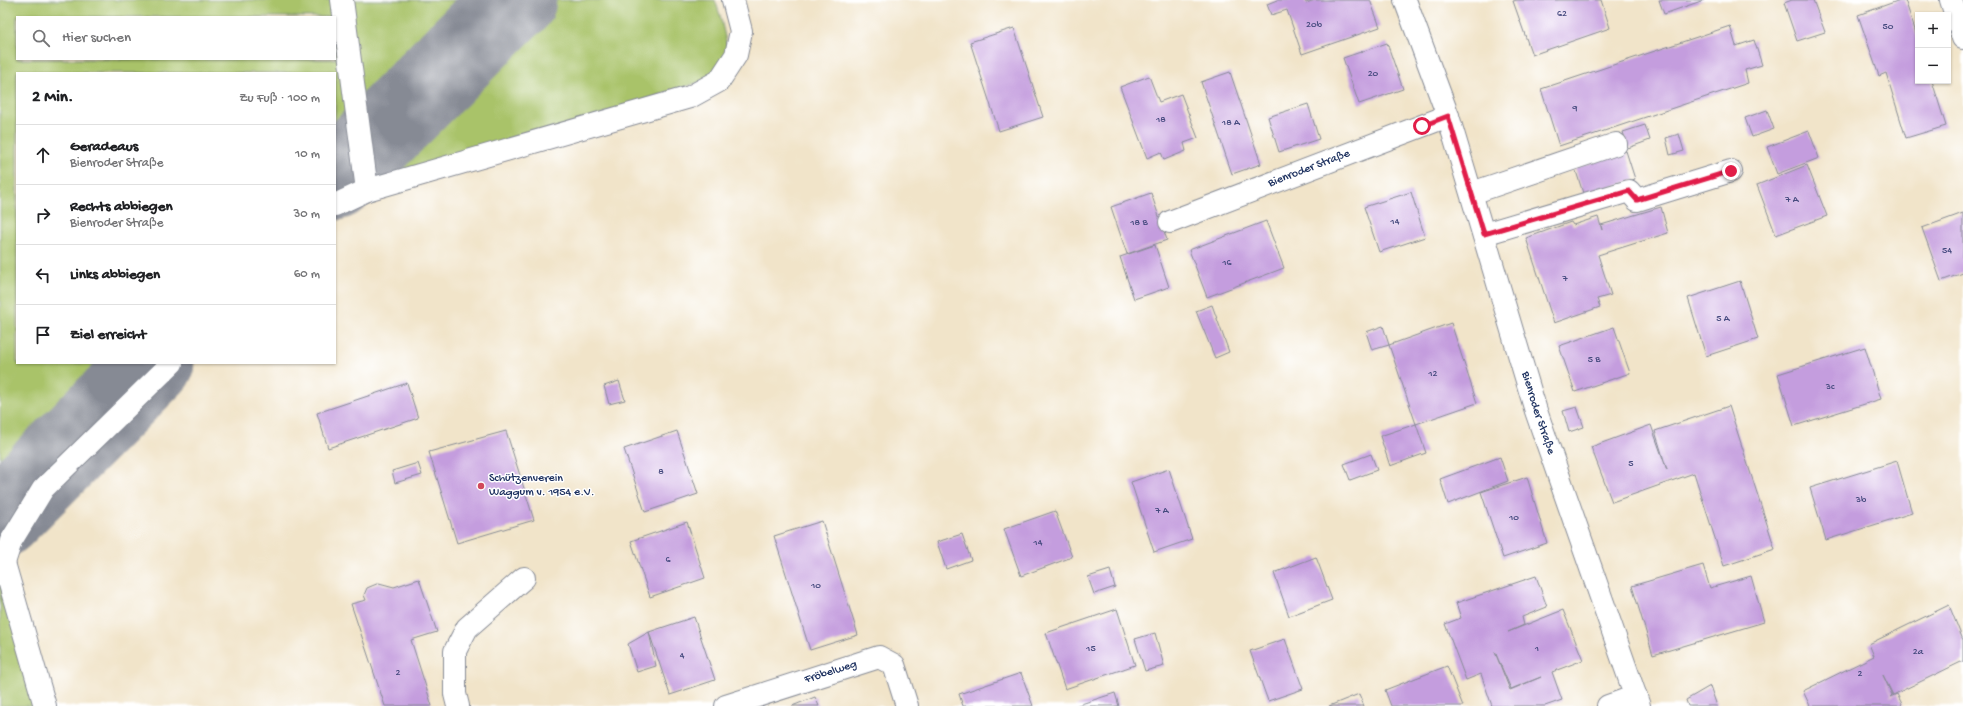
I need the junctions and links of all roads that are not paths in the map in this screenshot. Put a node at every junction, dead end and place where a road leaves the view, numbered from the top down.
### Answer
1 (342, 0) edge
2 (733, 0) edge
3 (1405, 0) edge
4 (1950, 0) edge
5 (1963, 38) edge
6 (1448, 116) junction
7 (1616, 144) dead end
8 (1731, 171) dead end
9 (367, 190) junction
10 (1472, 193) junction
11 (336, 204) edge
12 (1170, 222) dead end
13 (1484, 234) junction
14 (171, 364) edge
15 (2, 569) edge
16 (524, 578) dead end
17 (1637, 701) edge
18 (46, 706) edge
19 (458, 706) edge
20 (726, 706) edge
21 (907, 706) edge
22 (1608, 706) edge

1 - 9 street
2 - 9 street
3 - 6 street, Bienroder Straße
4 - 5 street
6 - 10 street, Bienroder Straße
6 - 12 street, Bienroder Straße
7 - 10 street
8 - 13 street
9 - 11 street
10 - 13 street, Bienroder Straße
13 - 17 street, Bienroder Straße
14 - 15 street
15 - 18 street
16 - 19 street
17 - 22 street
20 - 21 street, Fröbelweg

